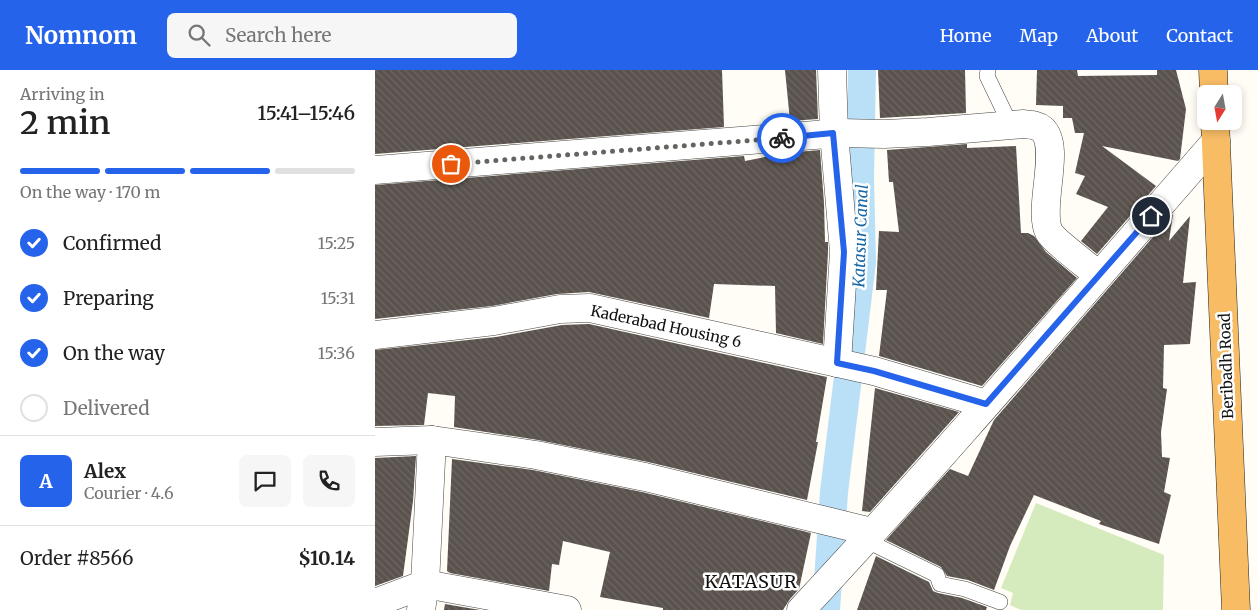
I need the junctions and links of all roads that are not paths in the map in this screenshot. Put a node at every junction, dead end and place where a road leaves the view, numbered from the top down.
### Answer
1 (831, 70) edge
2 (988, 70) edge
3 (1213, 70) edge
4 (1214, 85) edge
5 (1011, 126) junction
6 (1216, 131) edge
7 (837, 133) junction
8 (375, 170) edge
9 (1098, 275) junction
10 (375, 335) edge
11 (837, 363) junction
12 (986, 404) junction
13 (432, 440) junction
14 (375, 442) edge
15 (860, 538) junction
16 (423, 597) edge
17 (1001, 602) dead end
18 (375, 603) edge
19 (567, 610) edge
20 (801, 610) edge
21 (1236, 610) edge

1 - 7 street
2 - 5 lane
3 - 4 highway
5 - 7 street
5 - 9 street
6 - 9 street
6 - 21 highway, Beribadh Road
7 - 8 street
7 - 11 street
9 - 12 street
10 - 11 street, Kaderabad Housing 6
11 - 12 street, Kaderabad Housing 6
12 - 15 street
13 - 14 street
13 - 15 street
13 - 16 street
15 - 17 lane
15 - 20 street
16 - 18 street
16 - 19 street

